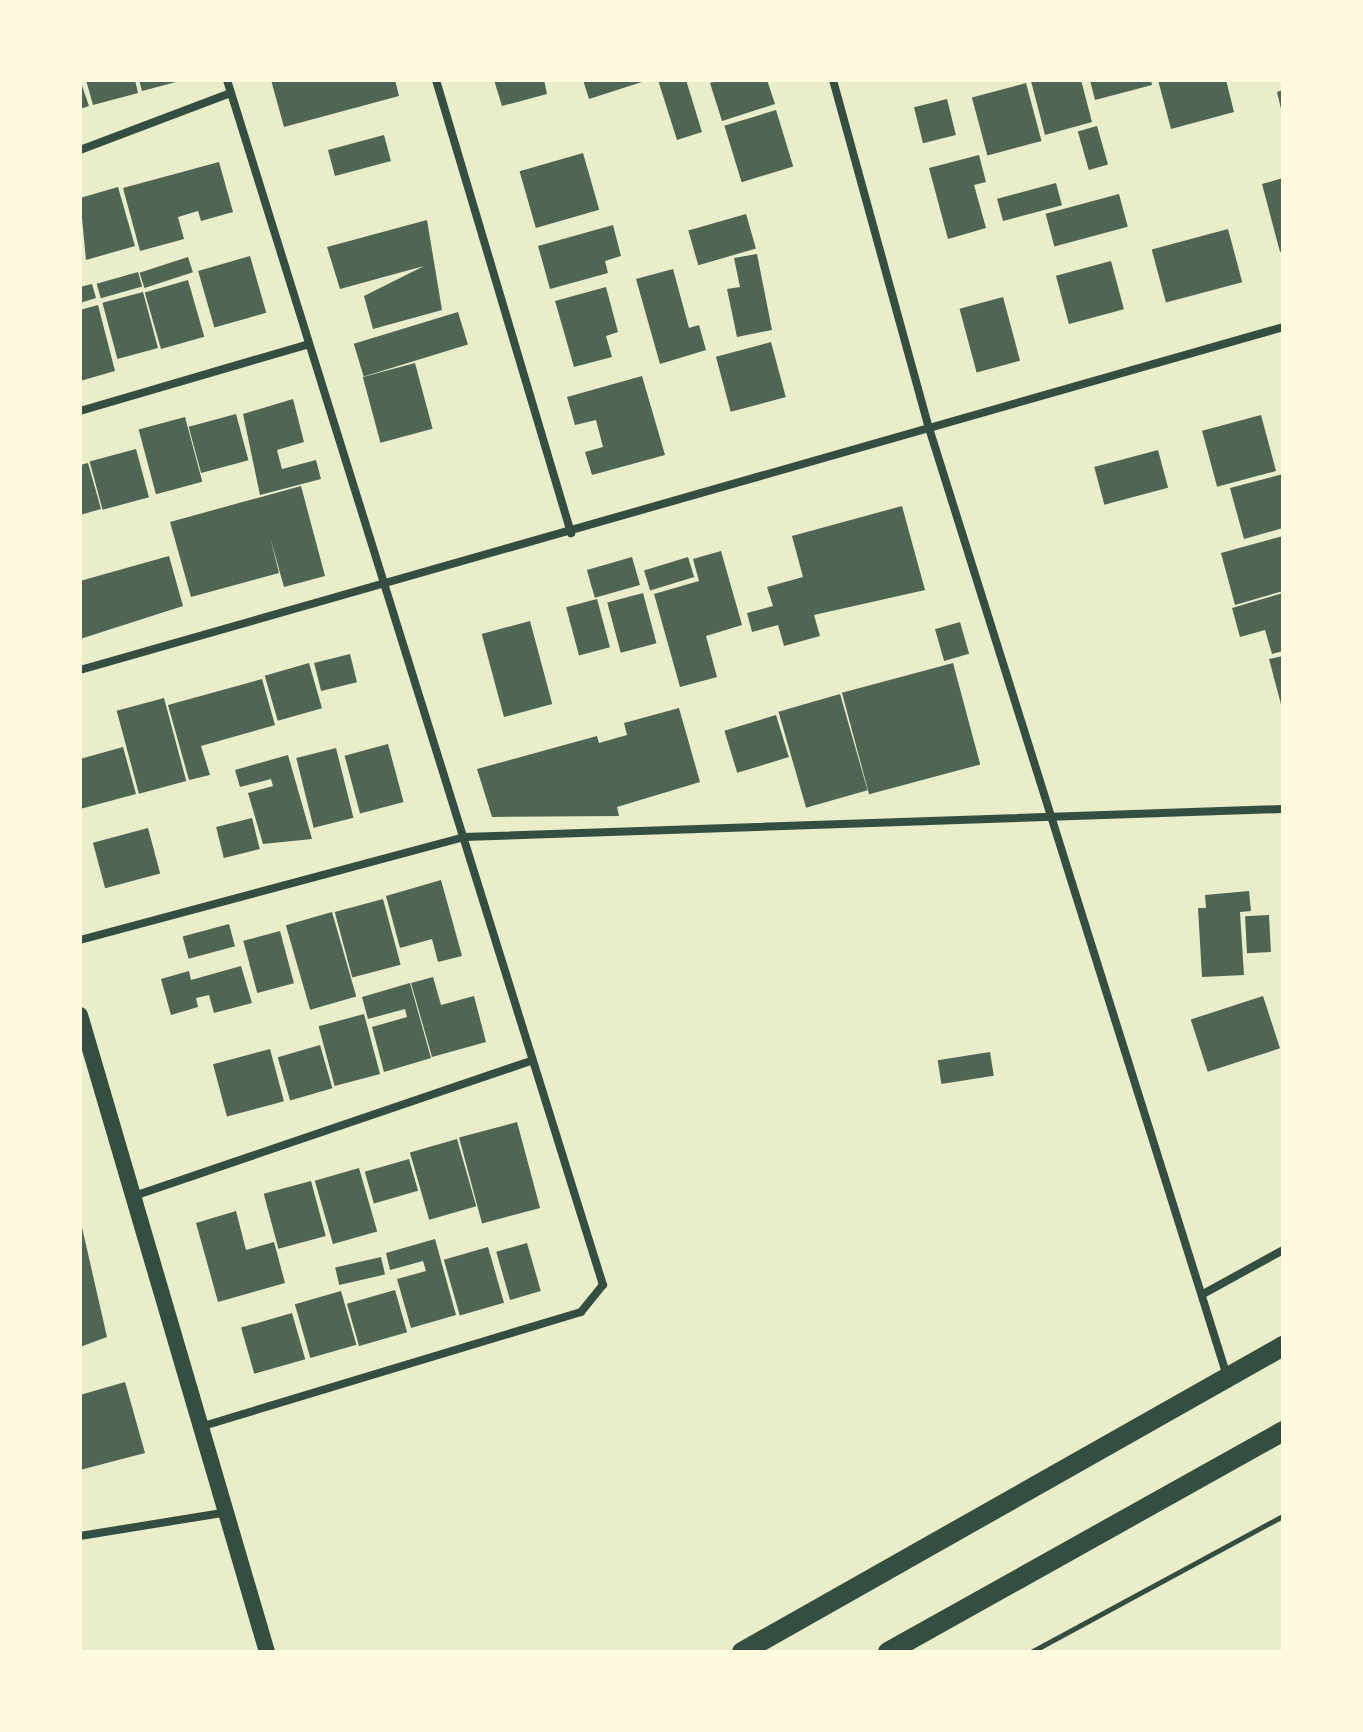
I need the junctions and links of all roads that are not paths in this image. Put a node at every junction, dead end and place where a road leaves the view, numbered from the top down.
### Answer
1 (227, 80) edge
2 (436, 80) edge
3 (833, 80) edge
4 (231, 93) junction
5 (80, 150) edge
6 (1283, 327) edge
7 (306, 345) junction
8 (80, 411) edge
9 (929, 428) junction
10 (571, 533) junction
11 (383, 585) junction
12 (80, 670) edge
13 (1283, 809) edge
14 (1052, 822) junction
15 (464, 837) junction
16 (80, 940) edge
17 (80, 1015) edge
18 (531, 1061) junction
19 (133, 1196) junction
20 (1283, 1250) edge
21 (1203, 1294) junction
22 (1283, 1346) edge
23 (1228, 1376) junction
24 (200, 1427) junction
25 (1283, 1431) edge
26 (222, 1513) junction
27 (80, 1536) edge
28 (267, 1652) edge
29 (742, 1652) edge
30 (888, 1652) edge

1 - 4 street
2 - 10 street
3 - 9 street
4 - 5 street
4 - 7 street
6 - 9 street
7 - 8 street
7 - 11 street
9 - 10 street
9 - 14 street
10 - 11 street
11 - 12 street
11 - 15 street
13 - 14 street
14 - 15 street
14 - 21 street
15 - 16 street
15 - 18 street
17 - 19 main road
18 - 19 street
18 - 24 street
19 - 24 main road
20 - 21 street
21 - 23 street
22 - 23 main road
23 - 29 main road
24 - 26 main road
25 - 30 main road
26 - 27 street
26 - 28 main road

